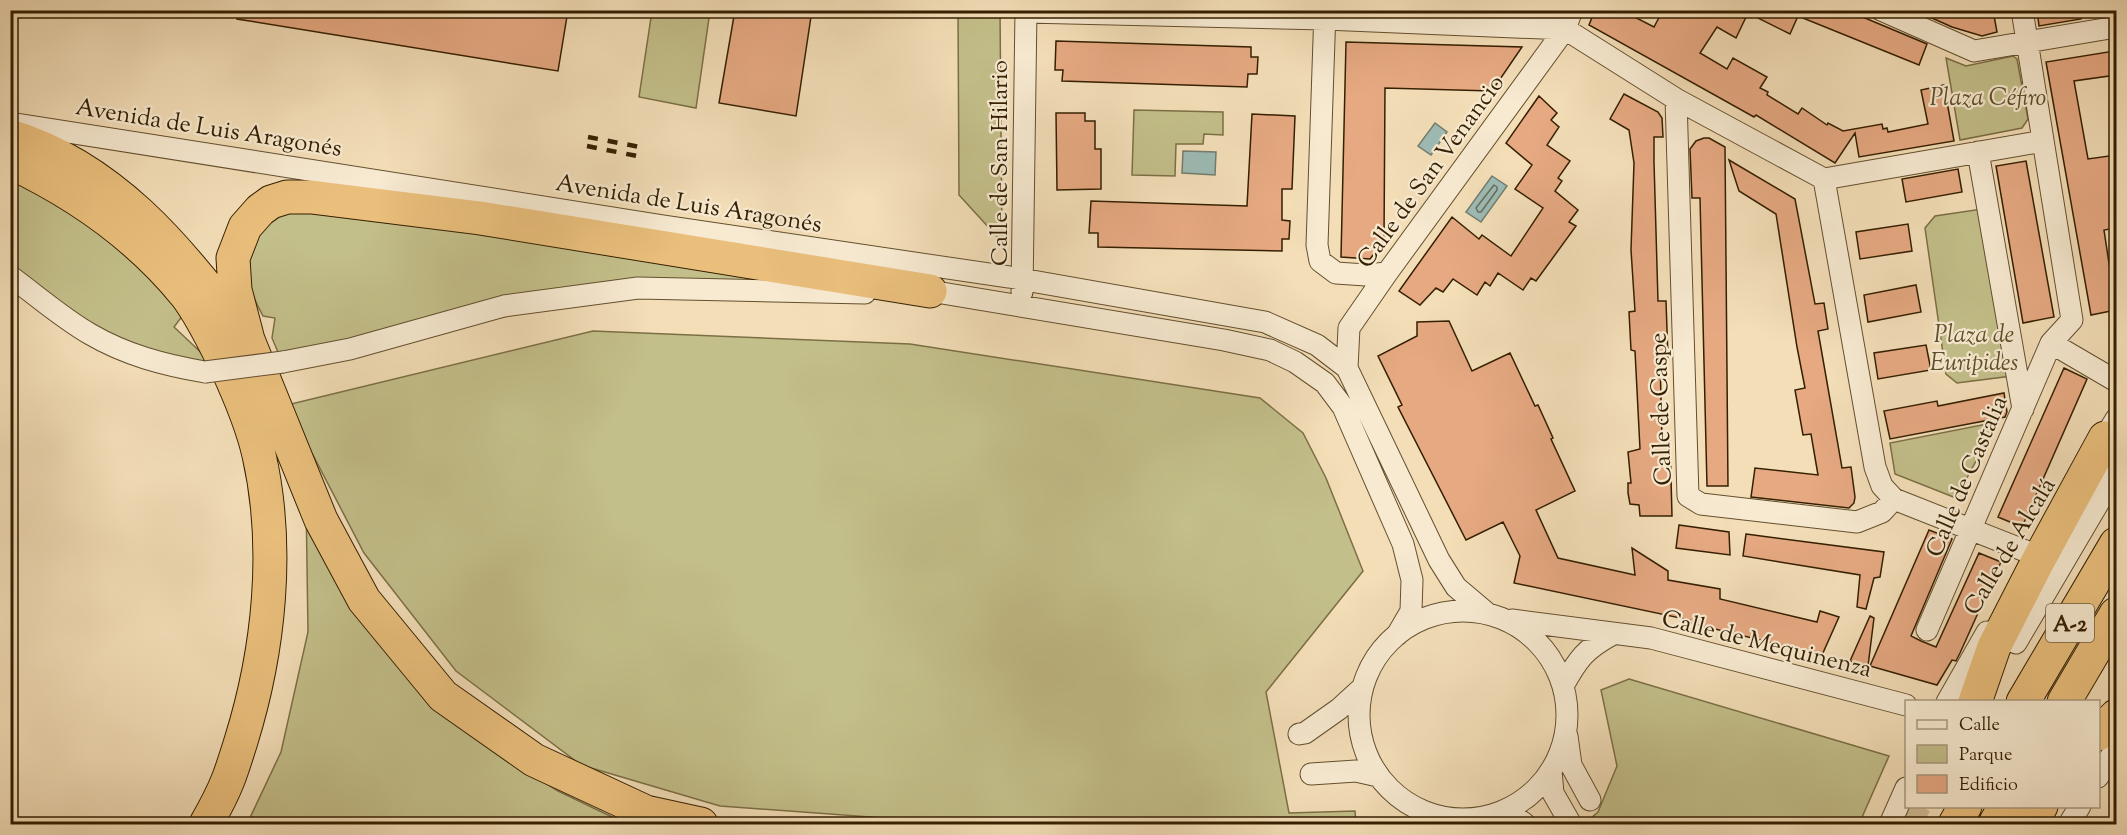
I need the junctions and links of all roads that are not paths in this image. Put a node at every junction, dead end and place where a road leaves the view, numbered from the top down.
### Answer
1 (1881, 10) edge
2 (2022, 10) edge
3 (1026, 11) edge
4 (1325, 15) edge
5 (1568, 20) edge
6 (2116, 27) edge
7 (2027, 43) junction
8 (1676, 99) junction
9 (10, 123) edge
10 (10, 136) edge
11 (2043, 141) junction
12 (1978, 152) junction
13 (10, 162) edge
14 (1824, 179) junction
15 (1387, 273) junction
16 (10, 276) edge
17 (1023, 286) junction
18 (930, 291) junction
19 (1002, 304) junction
20 (1039, 310) junction
21 (248, 340) junction
22 (2051, 343) junction
23 (1347, 368) junction
24 (2116, 381) edge
25 (2023, 409) junction
26 (2111, 428) edge
27 (2116, 473) edge
28 (1894, 499) junction
29 (1971, 528) junction
30 (2116, 544) edge
31 (2033, 554) junction
32 (2116, 614) edge
33 (1496, 617) junction
34 (1927, 630) dead end
35 (1613, 634) junction
36 (1397, 635) junction
37 (2016, 643) dead end
38 (1563, 686) junction
39 (1362, 688) junction
40 (1948, 700) edge
41 (1976, 700) edge
42 (2024, 700) edge
43 (2065, 700) edge
44 (1905, 705) edge
45 (2116, 716) edge
46 (1566, 729) junction
47 (2100, 732) edge
48 (1299, 734) dead end
49 (2116, 748) edge
50 (1551, 771) junction
51 (1311, 774) dead end
52 (2100, 774) edge
53 (1378, 776) junction
54 (1905, 790) edge
55 (1590, 800) dead end
56 (1939, 808) edge
57 (1964, 808) edge
58 (2004, 808) edge
59 (2040, 808) edge
60 (2079, 808) edge
61 (1506, 810) junction
62 (1569, 821) dead end
63 (1468, 822) edge
64 (206, 825) edge
65 (700, 825) edge
66 (1525, 825) edge
67 (1890, 825) edge
68 (1931, 825) edge
69 (1955, 825) edge
70 (1995, 825) edge
71 (2029, 825) edge
72 (2069, 825) edge

1 - 7 street
2 - 7 street
3 - 4 street
3 - 17 street, Calle de San Hilario
4 - 5 street
4 - 15 street
5 - 8 street
5 - 15 street, Calle de San Venancio
6 - 7 street
7 - 11 street
8 - 14 street
8 - 28 street, Calle de Caspe
9 - 17 street, Avenida de Luis Aragonés
10 - 21 highway
11 - 12 street
11 - 22 street
12 - 14 street
12 - 25 street
13 - 64 highway
14 - 28 street
15 - 23 street, Calle de San Venancio
16 - 18 street, bridge
17 - 19 street
17 - 20 street, Calle de San Hilario
17 - 23 street, Avenida de Luis Aragonés
18 - 19 street
18 - 21 highway
19 - 20 street
20 - 36 street
21 - 65 highway
22 - 24 street
22 - 25 street, Calle de Castalia
23 - 33 street
25 - 29 street, Calle de Castalia
26 - 31 street, Calle de Alcalá
26 - 41 highway
27 - 37 street
28 - 29 street
29 - 31 street
29 - 34 street, Calle de Castalia
30 - 42 highway, A-2
31 - 40 street, Calle de Alcalá
32 - 43 highway, A-2
33 - 35 street, Calle de Mequinenza
33 - 36 street
33 - 38 street
35 - 38 street
35 - 44 street, Calle de Mequinenza
36 - 39 street
38 - 46 street
39 - 48 street
39 - 53 street
45 - 47 highway
46 - 50 street
46 - 55 street
49 - 52 street
50 - 61 street
50 - 62 street
51 - 53 street
53 - 63 street
54 - 67 street
56 - 68 highway
57 - 69 highway
58 - 70 highway
59 - 71 highway
60 - 72 street
61 - 63 street
61 - 66 street

